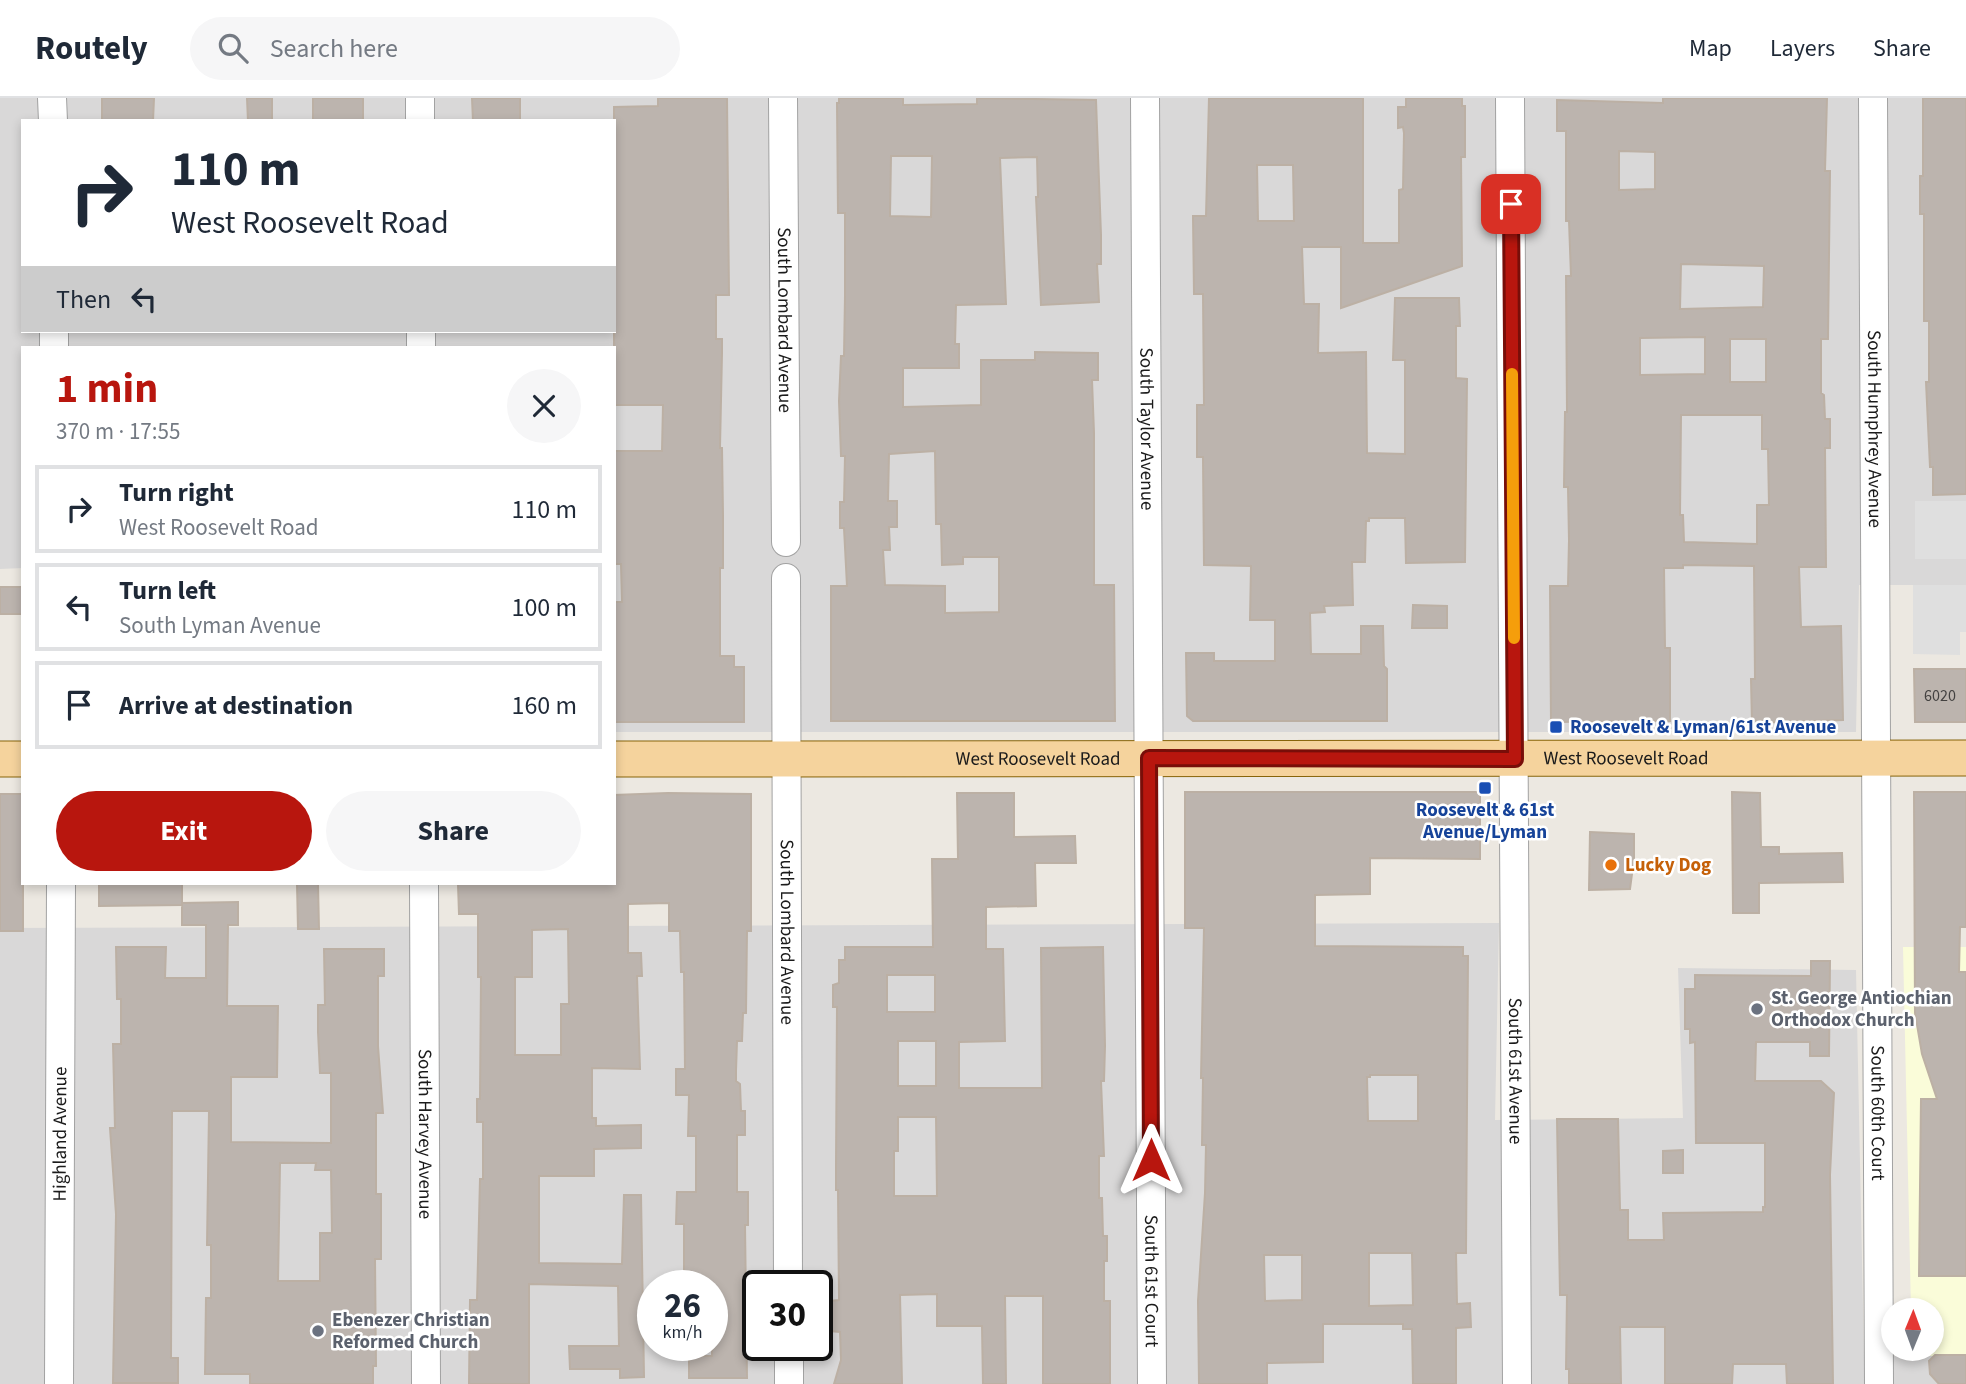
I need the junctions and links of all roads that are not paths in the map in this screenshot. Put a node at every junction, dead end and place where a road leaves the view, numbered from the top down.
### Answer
1 (52, 98) edge
2 (420, 98) edge
3 (783, 98) edge
4 (1145, 98) edge
5 (1510, 98) edge
6 (1873, 98) edge
7 (52, 119) edge
8 (420, 119) edge
9 (786, 542) dead end
10 (786, 578) dead end
11 (1149, 758) junction
12 (1966, 758) edge
13 (0, 759) edge
14 (21, 759) edge
15 (616, 759) edge
16 (787, 759) junction
17 (1515, 759) junction
18 (1877, 759) junction
19 (61, 885) edge
20 (424, 885) edge
21 (788, 1270) edge
22 (789, 1361) edge
23 (59, 1384) edge
24 (426, 1384) edge
25 (789, 1384) edge
26 (1152, 1384) edge
27 (1517, 1384) edge
28 (1879, 1384) edge

1 - 7 street
2 - 8 street
3 - 9 street, South Lombard Avenue
4 - 11 street, South Taylor Avenue
5 - 17 street, South 61st Avenue
6 - 18 street, South Humphrey Avenue
10 - 16 street, South Lombard Avenue
11 - 16 main road, West Roosevelt Road
11 - 17 main road, West Roosevelt Road
11 - 26 street, South 61st Court
12 - 18 main road, West Roosevelt Road
13 - 14 main road
15 - 16 main road, West Roosevelt Road
16 - 21 street, South Lombard Avenue
17 - 18 main road, West Roosevelt Road
17 - 27 street, South 61st Avenue
18 - 28 street, South 60th Court
19 - 23 street, Highland Avenue
20 - 24 street, South Harvey Avenue
22 - 25 street

